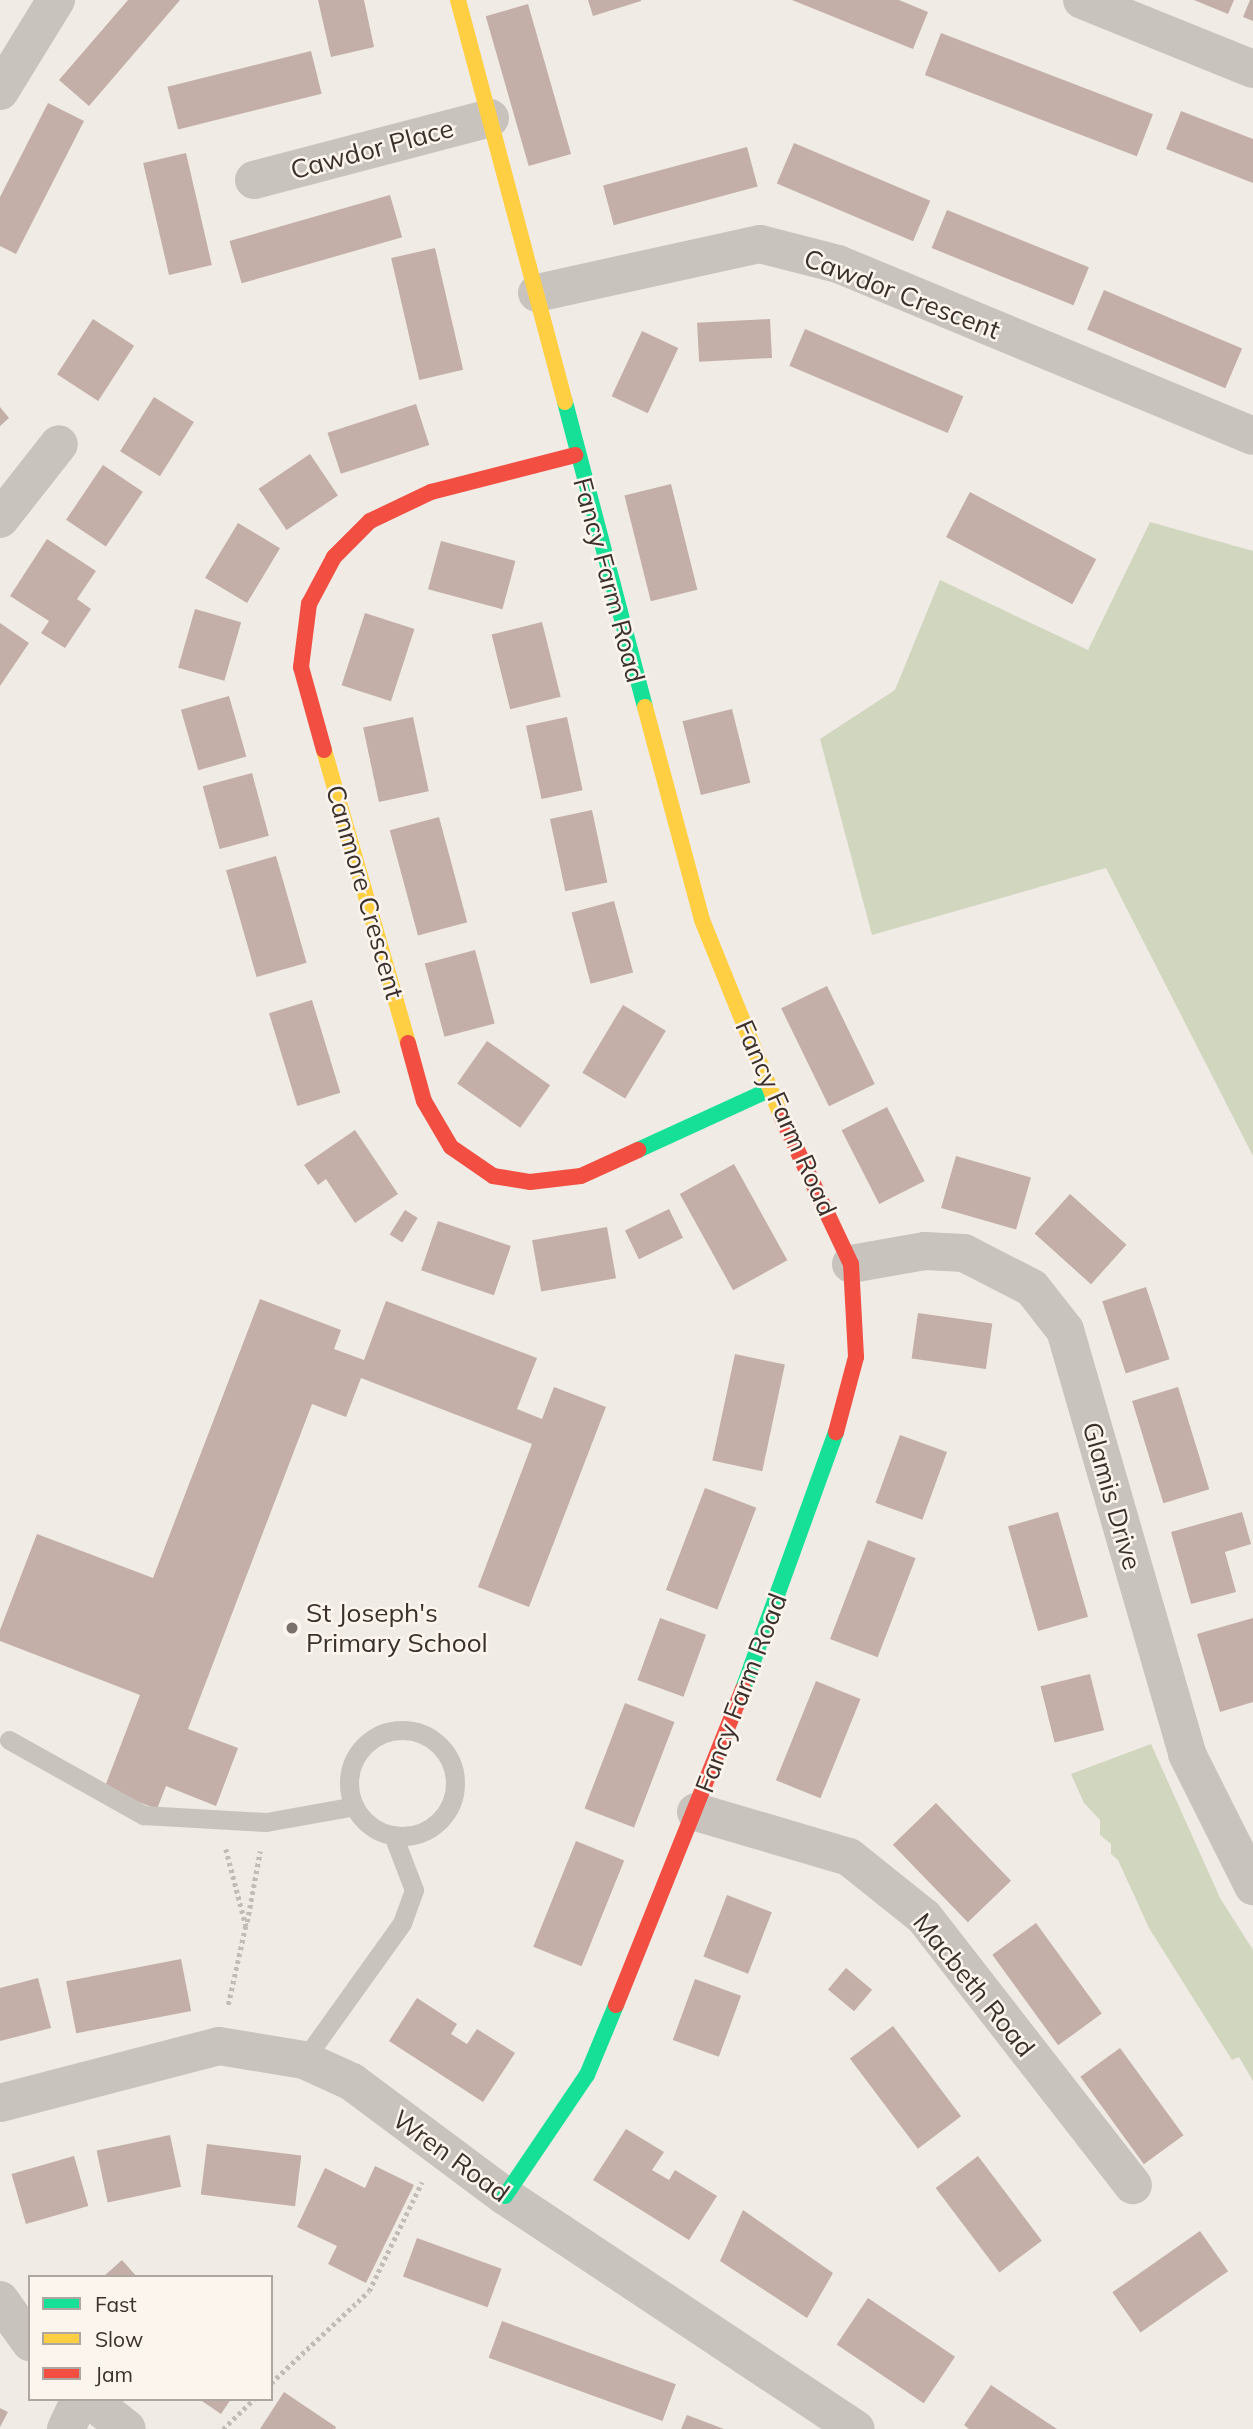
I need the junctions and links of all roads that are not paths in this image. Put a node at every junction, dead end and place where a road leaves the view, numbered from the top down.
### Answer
1 (56, 0) edge
2 (458, 0) edge
3 (1082, 0) edge
4 (1253, 69) edge
5 (0, 91) edge
6 (491, 118) junction
7 (254, 180) dead end
8 (537, 292) junction
9 (1253, 436) edge
10 (59, 444) dead end
11 (575, 455) junction
12 (0, 519) edge
13 (769, 1090) junction
14 (851, 1264) junction
15 (9, 1740) dead end
16 (355, 1806) junction
17 (696, 1812) junction
18 (393, 1835) junction
19 (1253, 1886) edge
20 (304, 2060) junction
21 (0, 2103) edge
22 (1133, 2185) dead end
23 (505, 2196) junction
24 (0, 2300) edge
25 (28, 2339) edge
26 (79, 2401) edge
27 (92, 2401) edge
28 (66, 2429) edge
29 (127, 2429) edge
30 (856, 2429) edge

1 - 5 street
2 - 6 street, Fancy Farm Road
3 - 4 street
6 - 7 street, Cawdor Place
6 - 8 street, Fancy Farm Road
8 - 9 street, Cawdor Crescent
8 - 11 street, Fancy Farm Road
10 - 12 street
11 - 13 street, Fancy Farm Road
11 - 13 street, Canmore Crescent
13 - 14 street, Fancy Farm Road
14 - 17 street, Fancy Farm Road
14 - 19 street, Glamis Drive
15 - 16 lane
16 - 18 lane
16 - 18 lane
17 - 22 street, Macbeth Road
17 - 23 street, Fancy Farm Road
18 - 20 lane
20 - 21 street, Wren Road
20 - 23 street, Wren Road
23 - 30 street, Wren Road
24 - 25 street
26 - 28 street
27 - 29 street

